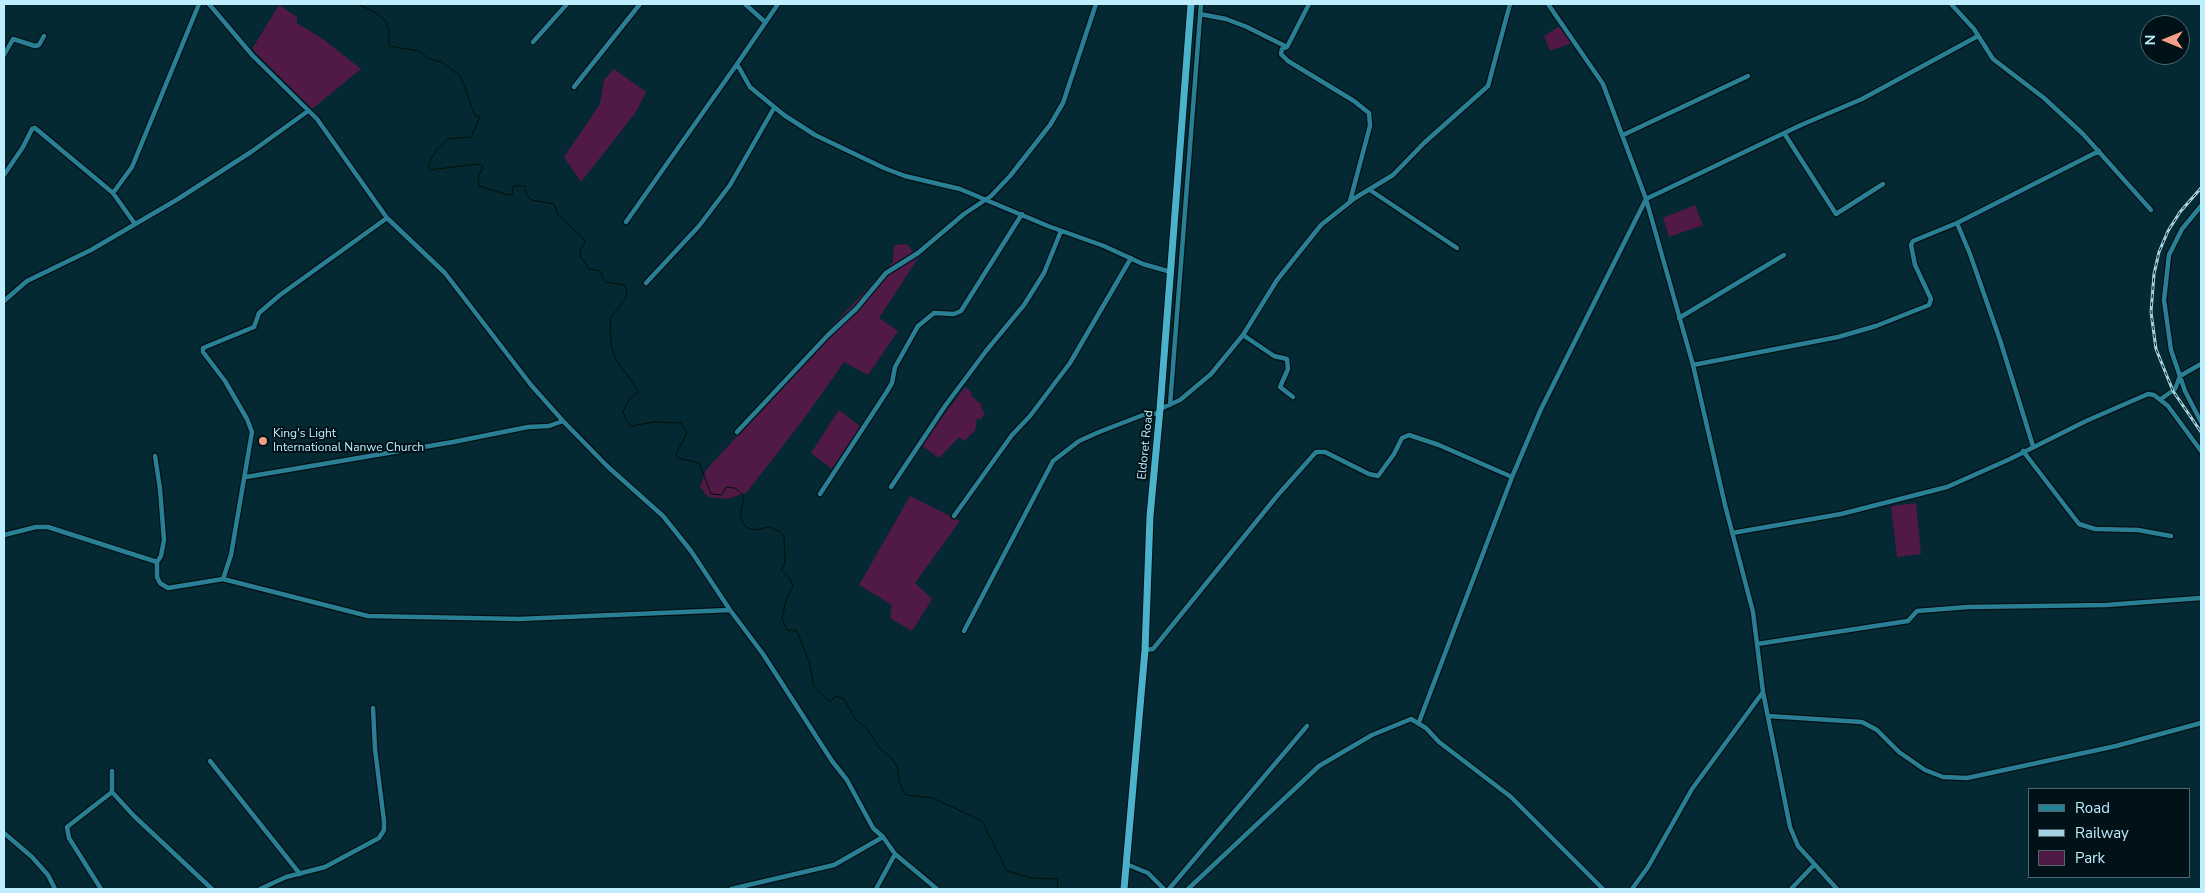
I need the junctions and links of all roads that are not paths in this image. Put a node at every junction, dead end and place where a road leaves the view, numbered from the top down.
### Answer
1 (199, 4) edge
2 (209, 4) edge
3 (567, 4) edge
4 (640, 4) edge
5 (744, 4) edge
6 (778, 4) edge
7 (1096, 4) edge
8 (1191, 4) edge
9 (1201, 4) edge
10 (1309, 4) edge
11 (1510, 4) edge
12 (1548, 4) edge
13 (1951, 4) edge
14 (1200, 14) junction
15 (765, 22) junction
16 (44, 36) dead end
17 (1978, 36) junction
18 (533, 42) dead end
19 (1287, 47) junction
20 (4, 55) edge
21 (737, 64) junction
22 (1748, 76) dead end
23 (574, 87) dead end
24 (774, 108) junction
25 (308, 110) junction
26 (1784, 133) junction
27 (1623, 135) junction
28 (2099, 151) junction
29 (4, 175) edge
30 (1883, 184) dead end
31 (1370, 190) junction
32 (113, 193) junction
33 (987, 199) junction
34 (1646, 199) junction
35 (1350, 203) junction
36 (2201, 206) edge
37 (2151, 210) dead end
38 (1022, 214) junction
39 (387, 218) junction
40 (626, 222) dead end
41 (1957, 223) junction
42 (135, 224) junction
43 (1061, 231) junction
44 (1457, 248) dead end
45 (1784, 255) dead end
46 (1131, 258) junction
47 (1171, 272) junction
48 (646, 283) dead end
49 (4, 301) edge
50 (1679, 318) junction
51 (1243, 335) junction
52 (2201, 364) edge
53 (1693, 365) junction
54 (2180, 376) junction
55 (2175, 389) junction
56 (2185, 391) junction
57 (1293, 397) dead end
58 (2161, 399) junction
59 (1170, 405) junction
60 (1160, 411) junction
61 (563, 421) junction
62 (2201, 422) edge
63 (737, 432) dead end
64 (2033, 446) junction
65 (2023, 451) junction
66 (2201, 452) edge
67 (155, 456) dead end
68 (246, 477) junction
69 (1512, 477) junction
70 (891, 487) dead end
71 (820, 494) dead end
72 (954, 516) dead end
73 (1732, 533) junction
74 (4, 535) edge
75 (2171, 536) dead end
76 (157, 562) junction
77 (223, 579) junction
78 (2201, 598) edge
79 (730, 610) junction
80 (964, 631) dead end
81 (1757, 644) junction
82 (1144, 650) junction
83 (1763, 692) junction
84 (373, 708) dead end
85 (1768, 716) junction
86 (1419, 722) junction
87 (2201, 723) edge
88 (1306, 726) dead end
89 (210, 761) dead end
90 (112, 771) dead end
91 (112, 792) junction
92 (4, 833) edge
93 (884, 837) junction
94 (895, 854) junction
95 (1126, 864) junction
96 (1814, 865) junction
97 (300, 874) junction
98 (55, 889) edge
99 (101, 889) edge
100 (212, 889) edge
101 (260, 889) edge
102 (731, 889) edge
103 (876, 889) edge
104 (937, 889) edge
105 (1124, 889) edge
106 (1164, 889) edge
107 (1169, 889) edge
108 (1188, 889) edge
109 (1603, 889) edge
110 (1632, 889) edge
111 (1791, 889) edge
112 (1838, 889) edge

1 - 32 street
2 - 25 street
3 - 18 street
4 - 23 street
5 - 15 street
6 - 15 street
7 - 33 street
8 - 47 highway, Eldoret Road
9 - 14 street
10 - 19 street
11 - 31 street
12 - 27 street
13 - 17 street
14 - 19 street
14 - 59 street
15 - 21 street
16 - 20 street
17 - 26 street
17 - 28 street
19 - 35 street
21 - 24 street
21 - 40 street
22 - 27 street
24 - 33 street
24 - 48 street
25 - 39 street
25 - 42 street
26 - 30 street
26 - 34 street
27 - 34 street
28 - 37 street
28 - 41 street
29 - 32 street
31 - 35 street
31 - 44 street
32 - 42 street
33 - 38 street
33 - 63 street
34 - 50 street
34 - 69 street
35 - 51 street
36 - 54 street
38 - 43 street
38 - 71 street
39 - 61 street
39 - 68 street
41 - 53 street
41 - 64 street
42 - 49 street
43 - 46 street
43 - 70 street
45 - 50 street
46 - 47 street
46 - 72 street
47 - 60 highway, Eldoret Road
50 - 53 street
51 - 57 street
51 - 59 street
52 - 54 street
53 - 73 street
54 - 55 street
54 - 56 street
55 - 56 street
55 - 58 street
56 - 62 street
58 - 64 street
58 - 66 street
59 - 60 street
60 - 80 street
60 - 82 highway, Eldoret Road
61 - 68 street
61 - 79 street
64 - 65 street
65 - 73 street
65 - 75 street
67 - 76 street
68 - 77 street
69 - 82 street
69 - 86 street
73 - 81 street
74 - 76 street
76 - 77 street
77 - 79 street
78 - 81 street
79 - 93 street
81 - 83 street
82 - 95 highway, Eldoret Road
83 - 85 street
83 - 110 street
84 - 97 street
85 - 87 street
85 - 96 street
86 - 108 street
86 - 109 street
88 - 107 street
89 - 97 street
90 - 91 street
91 - 99 street
91 - 100 street
92 - 98 street
93 - 94 street
93 - 102 street
94 - 103 street
94 - 104 street
95 - 105 highway, Eldoret Road
95 - 106 street
96 - 111 street
96 - 112 street
97 - 101 street

